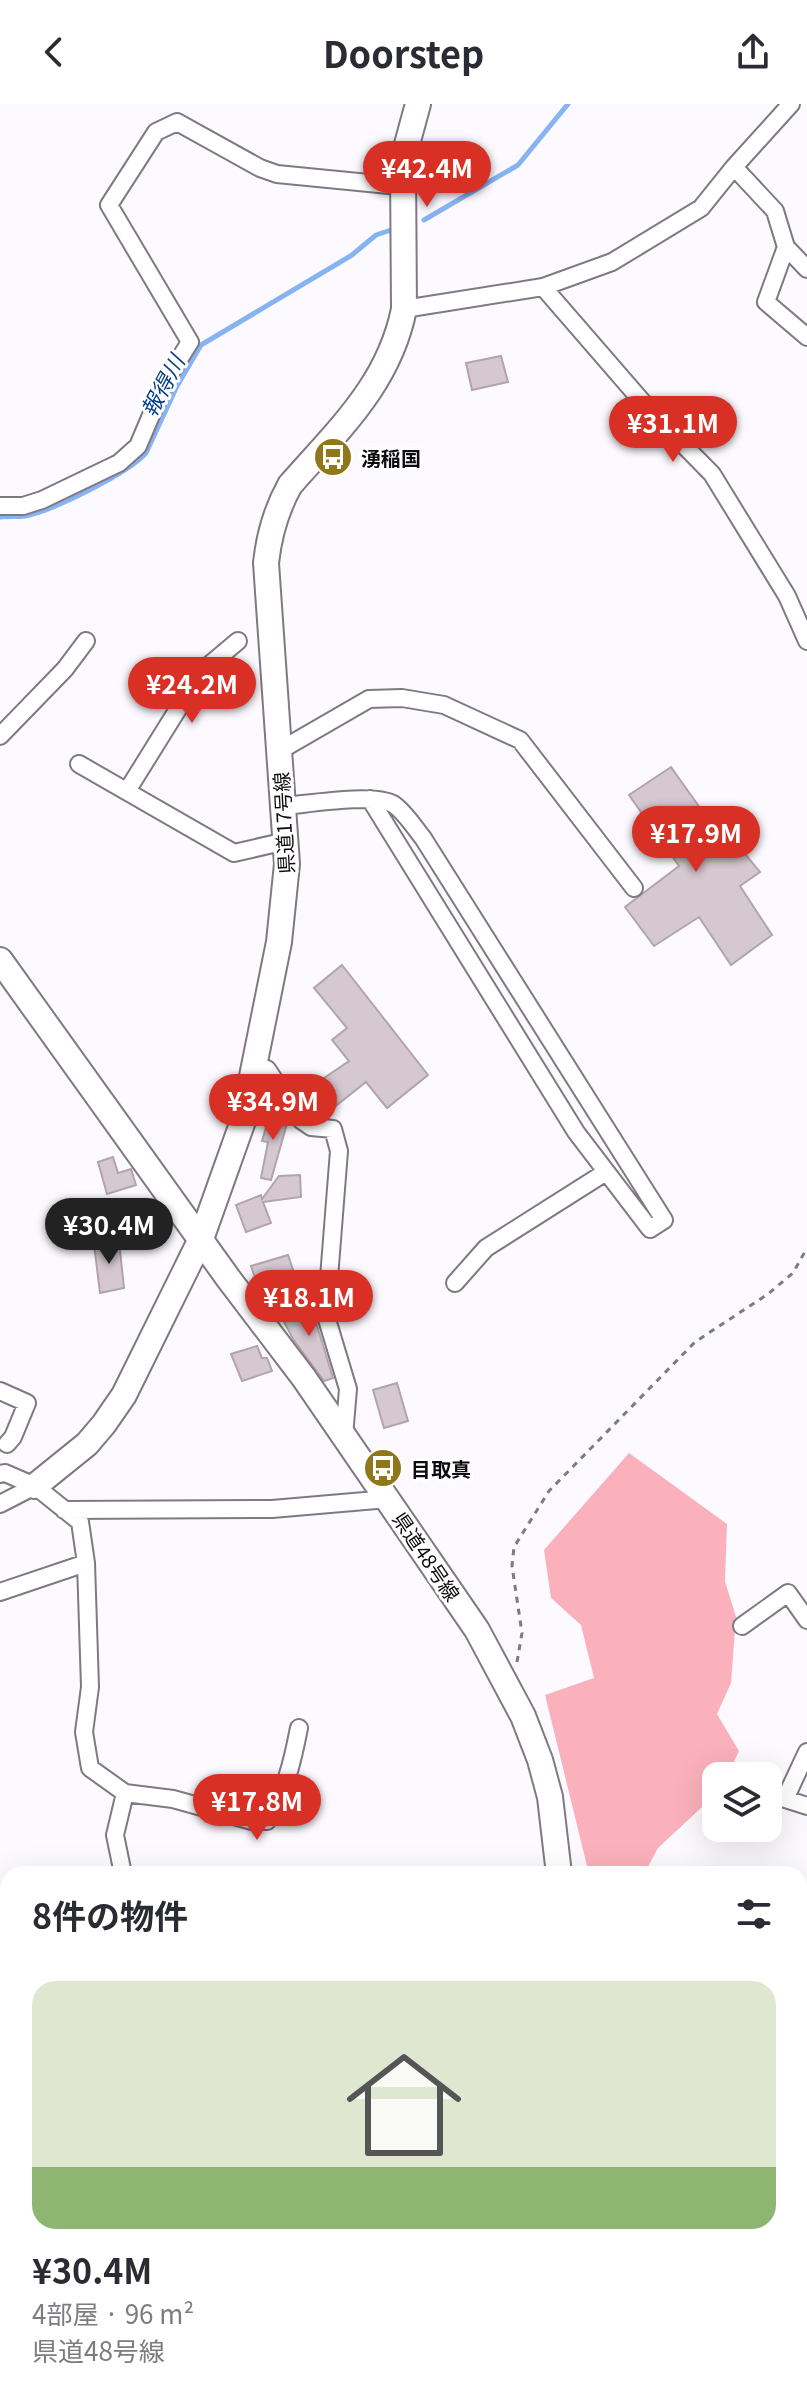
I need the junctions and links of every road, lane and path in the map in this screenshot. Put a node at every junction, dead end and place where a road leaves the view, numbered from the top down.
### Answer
1 (418, 104) edge
2 (791, 104) edge
3 (734, 167) junction
4 (402, 183) junction
5 (786, 247) junction
6 (807, 269) edge
7 (543, 287) junction
8 (404, 309) junction
9 (807, 337) edge
10 (0, 506) edge
11 (86, 641) dead end
12 (238, 641) dead end
13 (807, 641) edge
14 (0, 736) edge
15 (279, 751) junction
16 (79, 764) dead end
17 (127, 791) junction
18 (370, 799) junction
19 (284, 806) junction
20 (286, 841) junction
21 (634, 888) dead end
22 (0, 960) edge
23 (254, 1066) junction
24 (606, 1172) junction
25 (201, 1239) junction
26 (807, 1248) edge
27 (455, 1283) dead end
28 (0, 1391) edge
29 (344, 1436) junction
30 (3, 1444) edge
31 (2, 1473) edge
32 (35, 1486) junction
33 (388, 1499) junction
34 (0, 1504) edge
35 (64, 1510) junction
36 (86, 1563) junction
37 (0, 1592) edge
38 (807, 1620) edge
39 (742, 1626) dead end
40 (510, 1689) junction
41 (299, 1728) dead end
42 (807, 1752) edge
43 (125, 1793) junction
44 (807, 1806) edge
45 (121, 1866) edge
46 (558, 1866) edge

1 - 4 main road, 県道17号線
2 - 3 street
3 - 5 street
3 - 7 street
4 - 8 main road, 県道17号線
4 - 10 street
5 - 6 street
5 - 9 street
7 - 8 street
7 - 13 street
8 - 15 main road, 県道17号線
11 - 14 street
12 - 17 street
15 - 19 main road, 県道17号線
15 - 21 street
16 - 17 street
17 - 20 street
18 - 19 street
18 - 24 street
18 - 24 street
19 - 20 main road, 県道17号線
20 - 23 main road, 県道17号線
22 - 25 main road, 県道48号線
23 - 25 main road, 県道17号線
23 - 29 street
24 - 27 street
25 - 29 main road, 県道48号線
25 - 32 main road, 県道17号線
26 - 40 path
28 - 30 street
29 - 33 main road, 県道48号線
30 - 31 street
31 - 32 street
32 - 34 street
32 - 35 street
33 - 35 street
33 - 40 main road, 県道48号線
35 - 36 street
36 - 37 street
36 - 43 street
38 - 39 street
40 - 46 main road, 県道48号線
41 - 43 street
42 - 44 street
43 - 45 street

